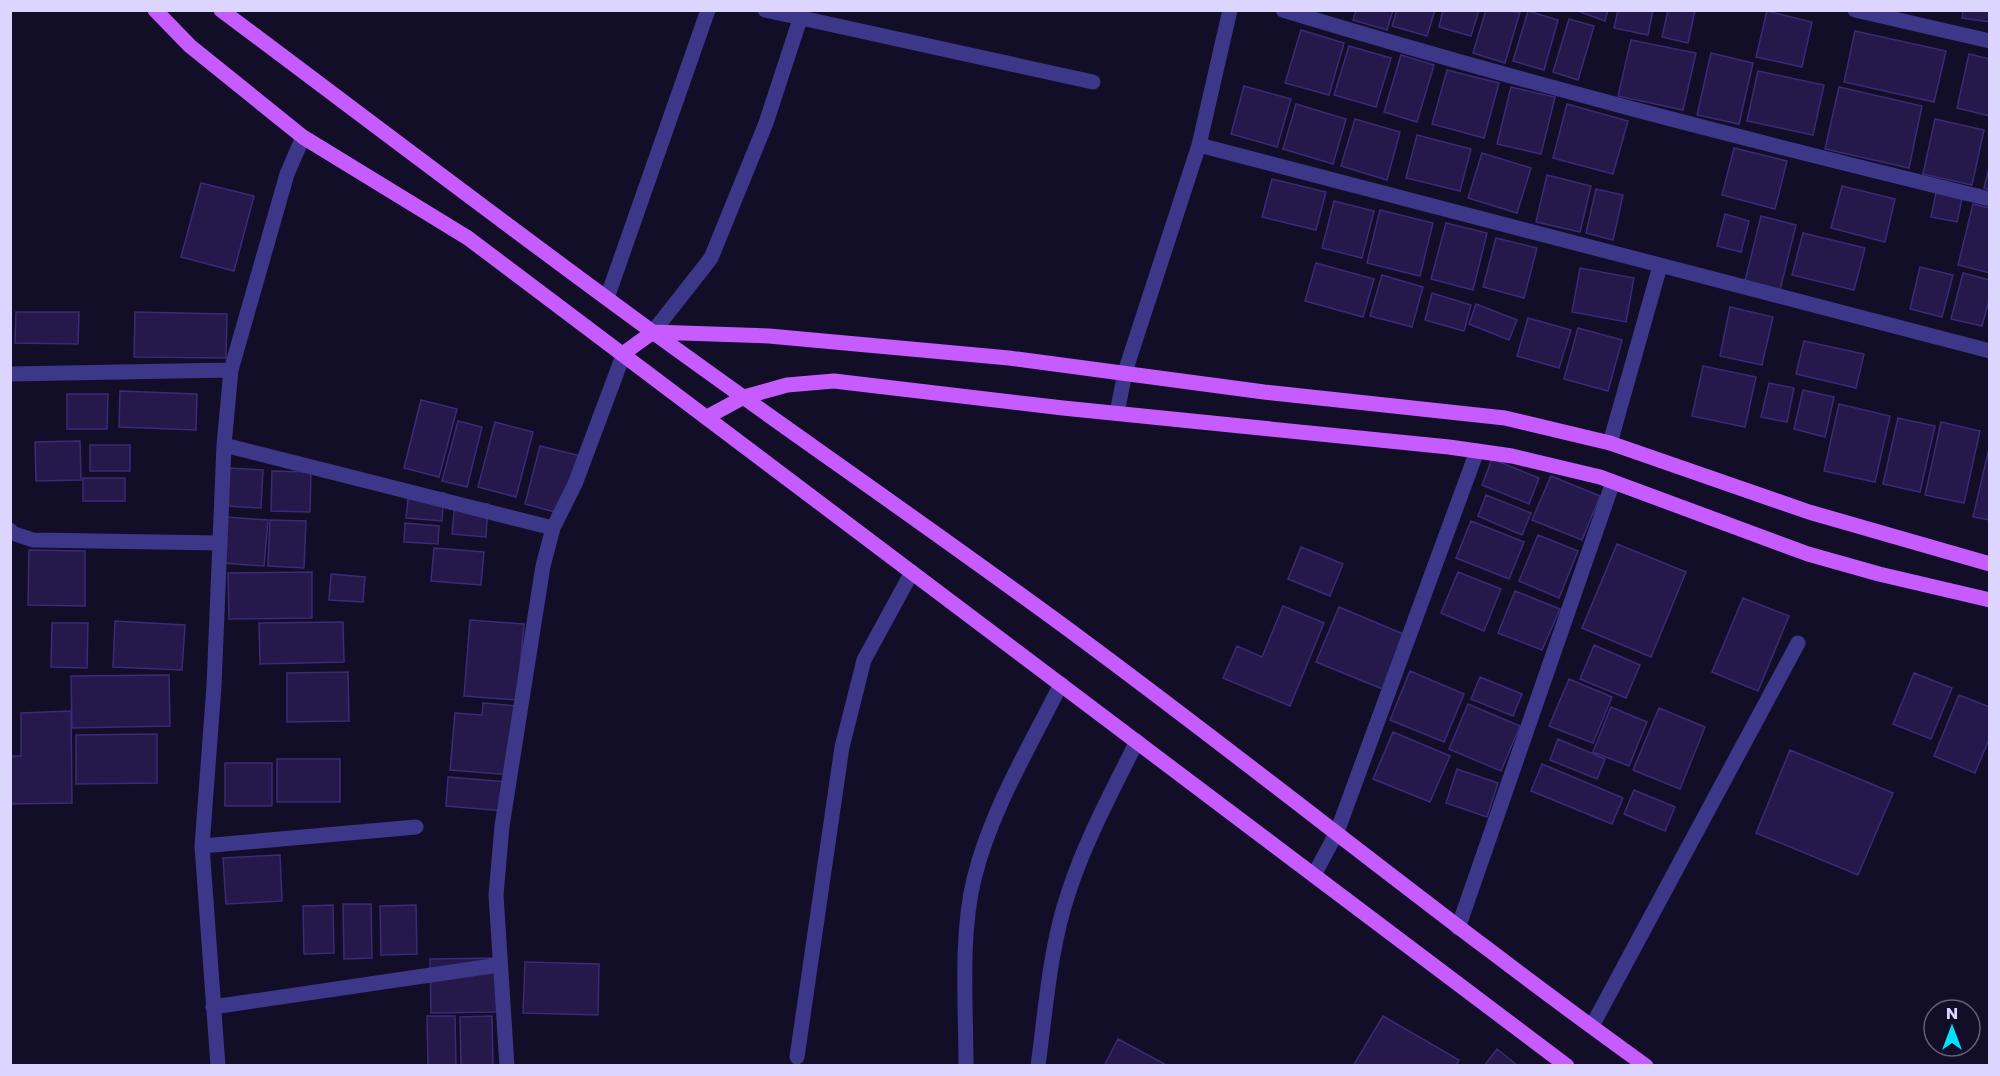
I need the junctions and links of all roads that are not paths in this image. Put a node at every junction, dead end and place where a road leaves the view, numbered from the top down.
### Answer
1 (155, 10) edge
2 (221, 10) edge
3 (708, 10) edge
4 (765, 10) edge
5 (1230, 10) edge
6 (1282, 10) edge
7 (1855, 10) edge
8 (802, 15) edge
9 (1989, 41) edge
10 (1093, 82) dead end
11 (303, 137) junction
12 (1199, 145) junction
13 (1989, 200) edge
14 (1660, 266) junction
15 (607, 298) junction
16 (653, 332) junction
17 (1989, 351) edge
18 (624, 353) junction
19 (231, 370) junction
20 (1125, 372) junction
21 (10, 374) edge
22 (744, 397) junction
23 (1117, 413) junction
24 (707, 417) junction
25 (1610, 443) junction
26 (225, 445) junction
27 (1477, 451) junction
28 (1613, 482) junction
29 (553, 528) junction
30 (10, 530) edge
31 (220, 543) junction
32 (1989, 564) edge
33 (912, 572) junction
34 (1989, 600) edge
35 (1798, 643) dead end
36 (1061, 684) junction
37 (1137, 741) junction
38 (416, 827) dead end
39 (1337, 832) junction
40 (202, 846) junction
41 (1314, 875) junction
42 (1458, 928) junction
43 (499, 965) junction
44 (213, 1007) junction
45 (1592, 1026) junction
46 (797, 1057) dead end
47 (218, 1065) edge
48 (507, 1065) edge
49 (966, 1065) edge
50 (1038, 1065) edge
51 (1567, 1065) edge
52 (1646, 1065) edge

1 - 11 main road
2 - 15 main road
3 - 15 street
4 - 8 street
5 - 12 street
6 - 13 street
7 - 9 street
8 - 10 street
8 - 16 street
11 - 18 main road
11 - 19 street
12 - 14 street
12 - 20 street
14 - 17 street
14 - 25 street
15 - 16 main road
16 - 18 main road
16 - 20 main road
16 - 22 main road
18 - 24 main road
18 - 29 street
19 - 21 street
19 - 26 street
20 - 23 street
20 - 25 main road
22 - 23 main road
22 - 24 main road
22 - 39 main road
23 - 27 main road
24 - 33 main road
25 - 32 main road
26 - 29 street
26 - 31 street
27 - 28 main road
27 - 39 street
28 - 34 main road
28 - 42 street
29 - 43 street
30 - 31 street
31 - 40 street
33 - 36 main road
33 - 46 street
35 - 45 street
36 - 37 main road
36 - 49 street
37 - 41 main road
37 - 50 street
38 - 40 street
39 - 41 street
39 - 42 main road
40 - 44 street
41 - 51 main road
42 - 45 main road
43 - 44 street
43 - 48 street
44 - 47 street
45 - 52 main road

